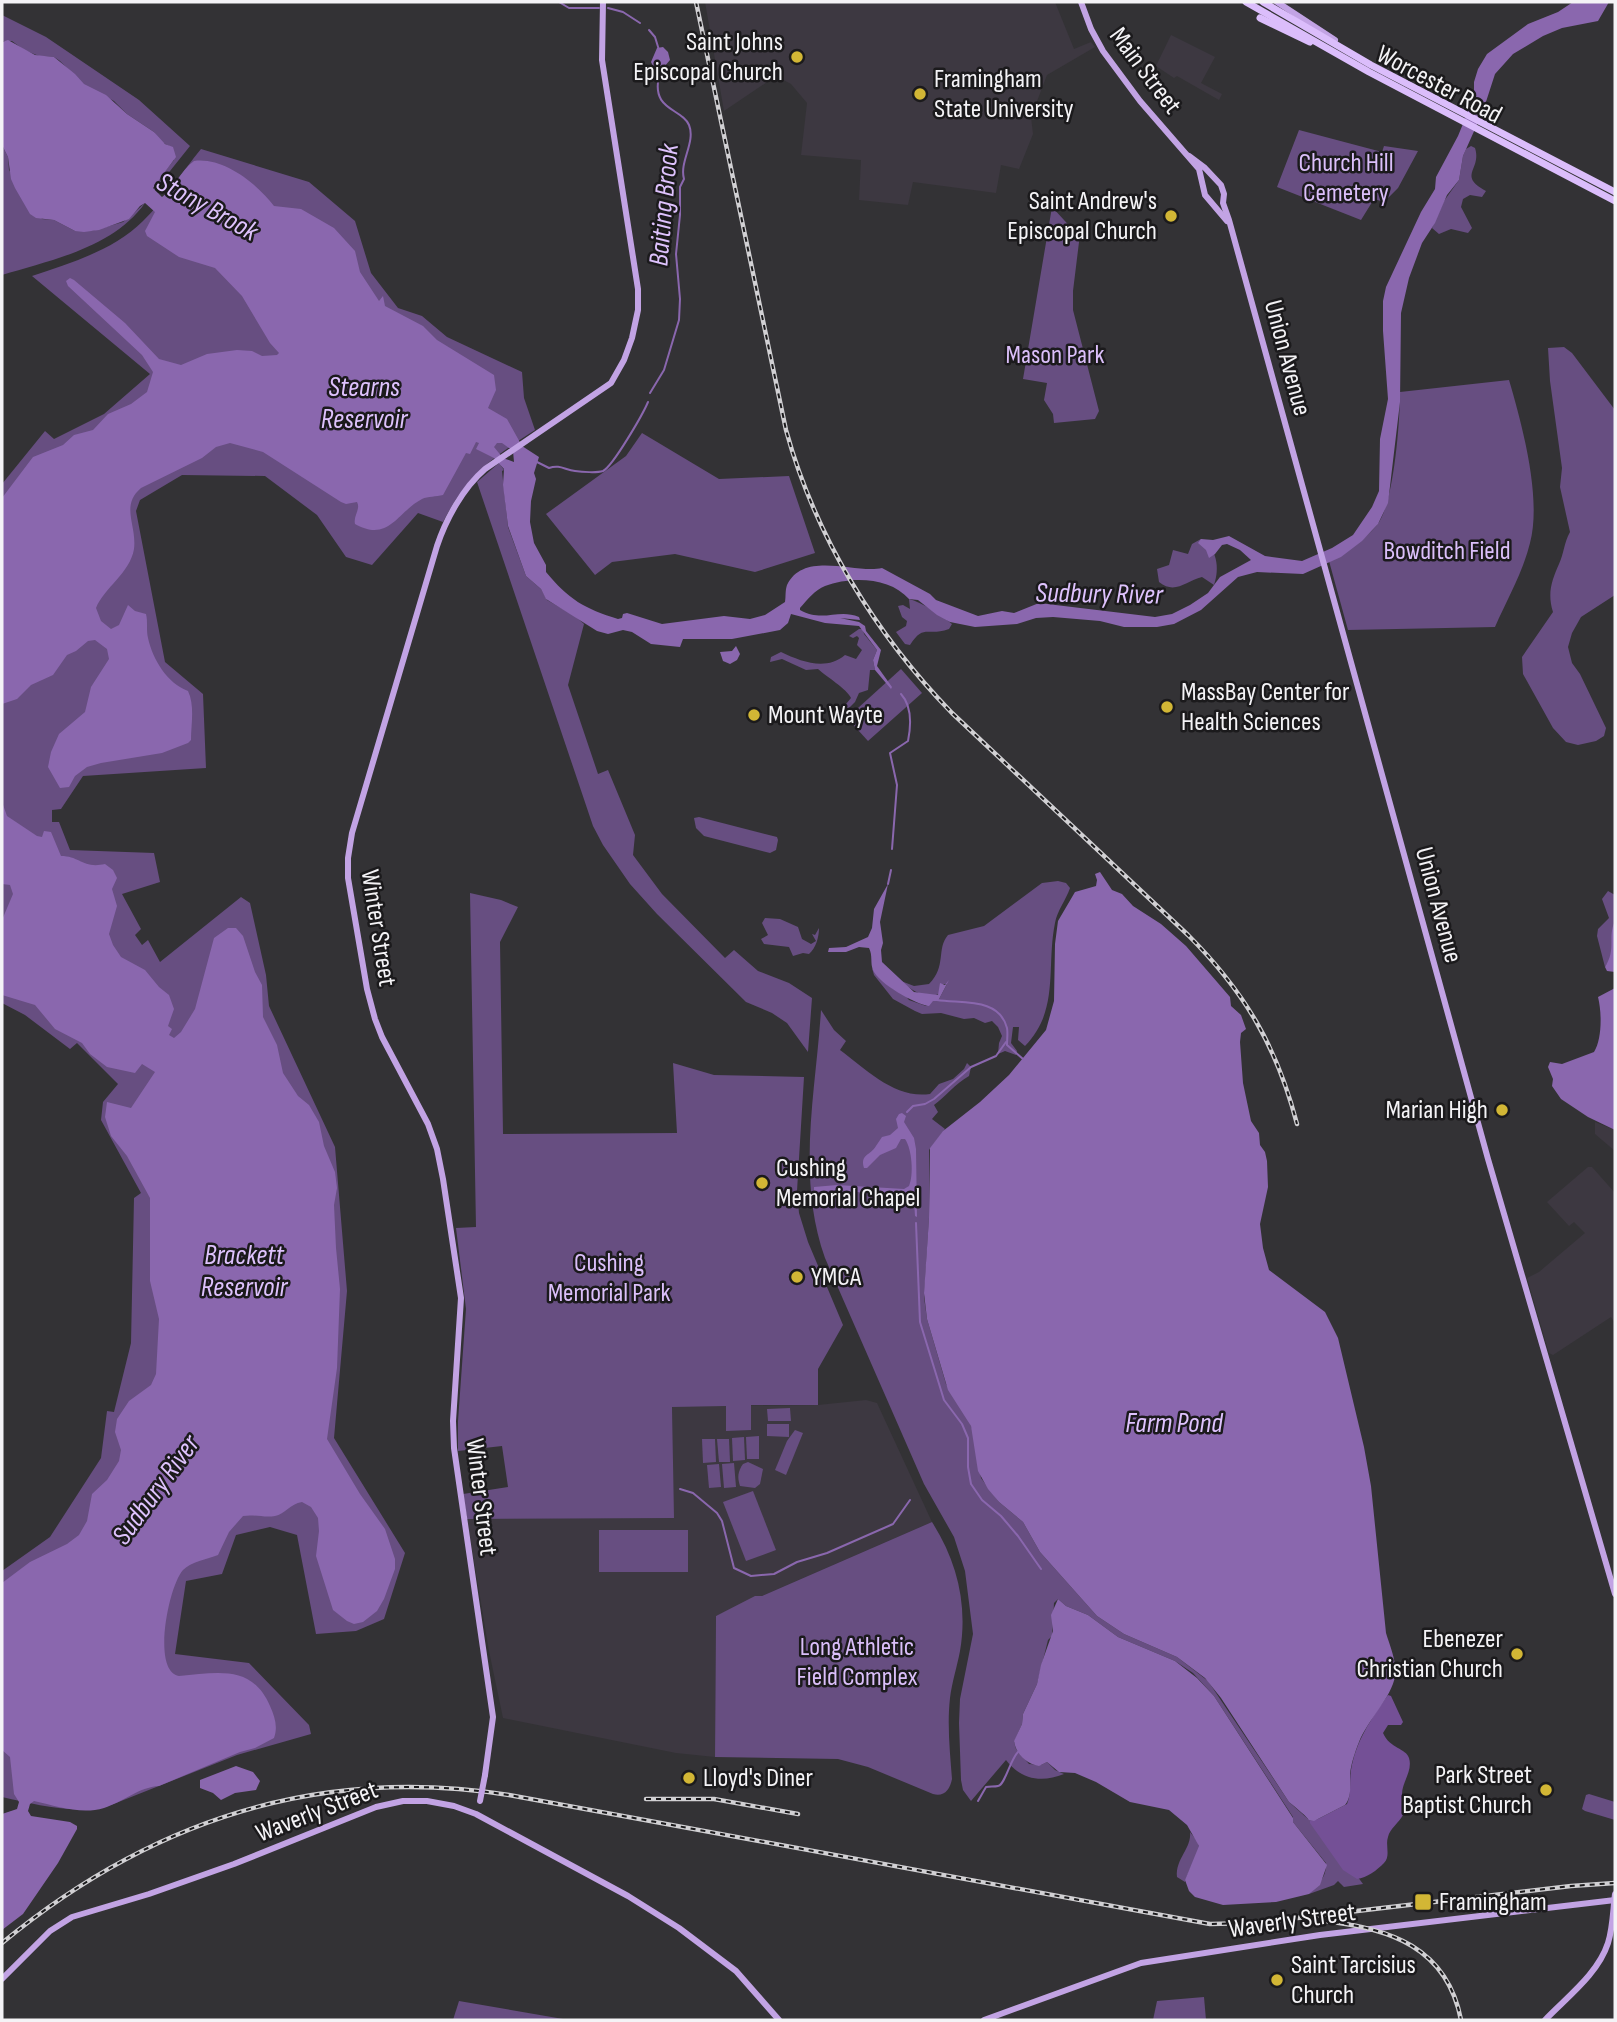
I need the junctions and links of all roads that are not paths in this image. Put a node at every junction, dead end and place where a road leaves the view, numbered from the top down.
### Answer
1 (603, 2) edge
2 (1081, 2) edge
3 (1246, 2) edge
4 (1263, 2) edge
5 (1277, 2) edge
6 (1260, 18) dead end
7 (1340, 55) junction
8 (1371, 65) junction
9 (1457, 115) junction
10 (1485, 129) junction
11 (1189, 156) junction
12 (1213, 177) junction
13 (1202, 180) junction
14 (1615, 192) edge
15 (1223, 198) junction
16 (1615, 201) edge
17 (1213, 203) junction
18 (1230, 223) junction
19 (1615, 1594) edge
20 (476, 1814) junction
21 (1615, 1898) edge
22 (2, 1979) edge
23 (779, 2020) edge
24 (984, 2020) edge
25 (1545, 2020) edge

1 - 20 main road, Winter Street, bridge
2 - 11 main road, Main Street
3 - 7 highway, Worcester Road
4 - 8 highway, Worcester Road
5 - 8 main road, Worcester Road
6 - 7 highway
7 - 9 highway, Worcester Road
8 - 9 highway, Worcester Road
9 - 10 highway, Worcester Road
10 - 14 highway, Worcester Road
10 - 16 highway, Worcester Road
11 - 12 main road, Main Street
11 - 13 main road, Main Street
12 - 13 main road
12 - 15 main road, Union Avenue
13 - 17 main road, Main Street
15 - 17 main road
15 - 18 main road, Union Avenue
17 - 18 main road, Union Avenue
18 - 19 main road, Union Avenue
20 - 22 main road, Waverly Street
20 - 23 main road, Waverly Street
21 - 24 main road, Waverly Street
21 - 25 main road

